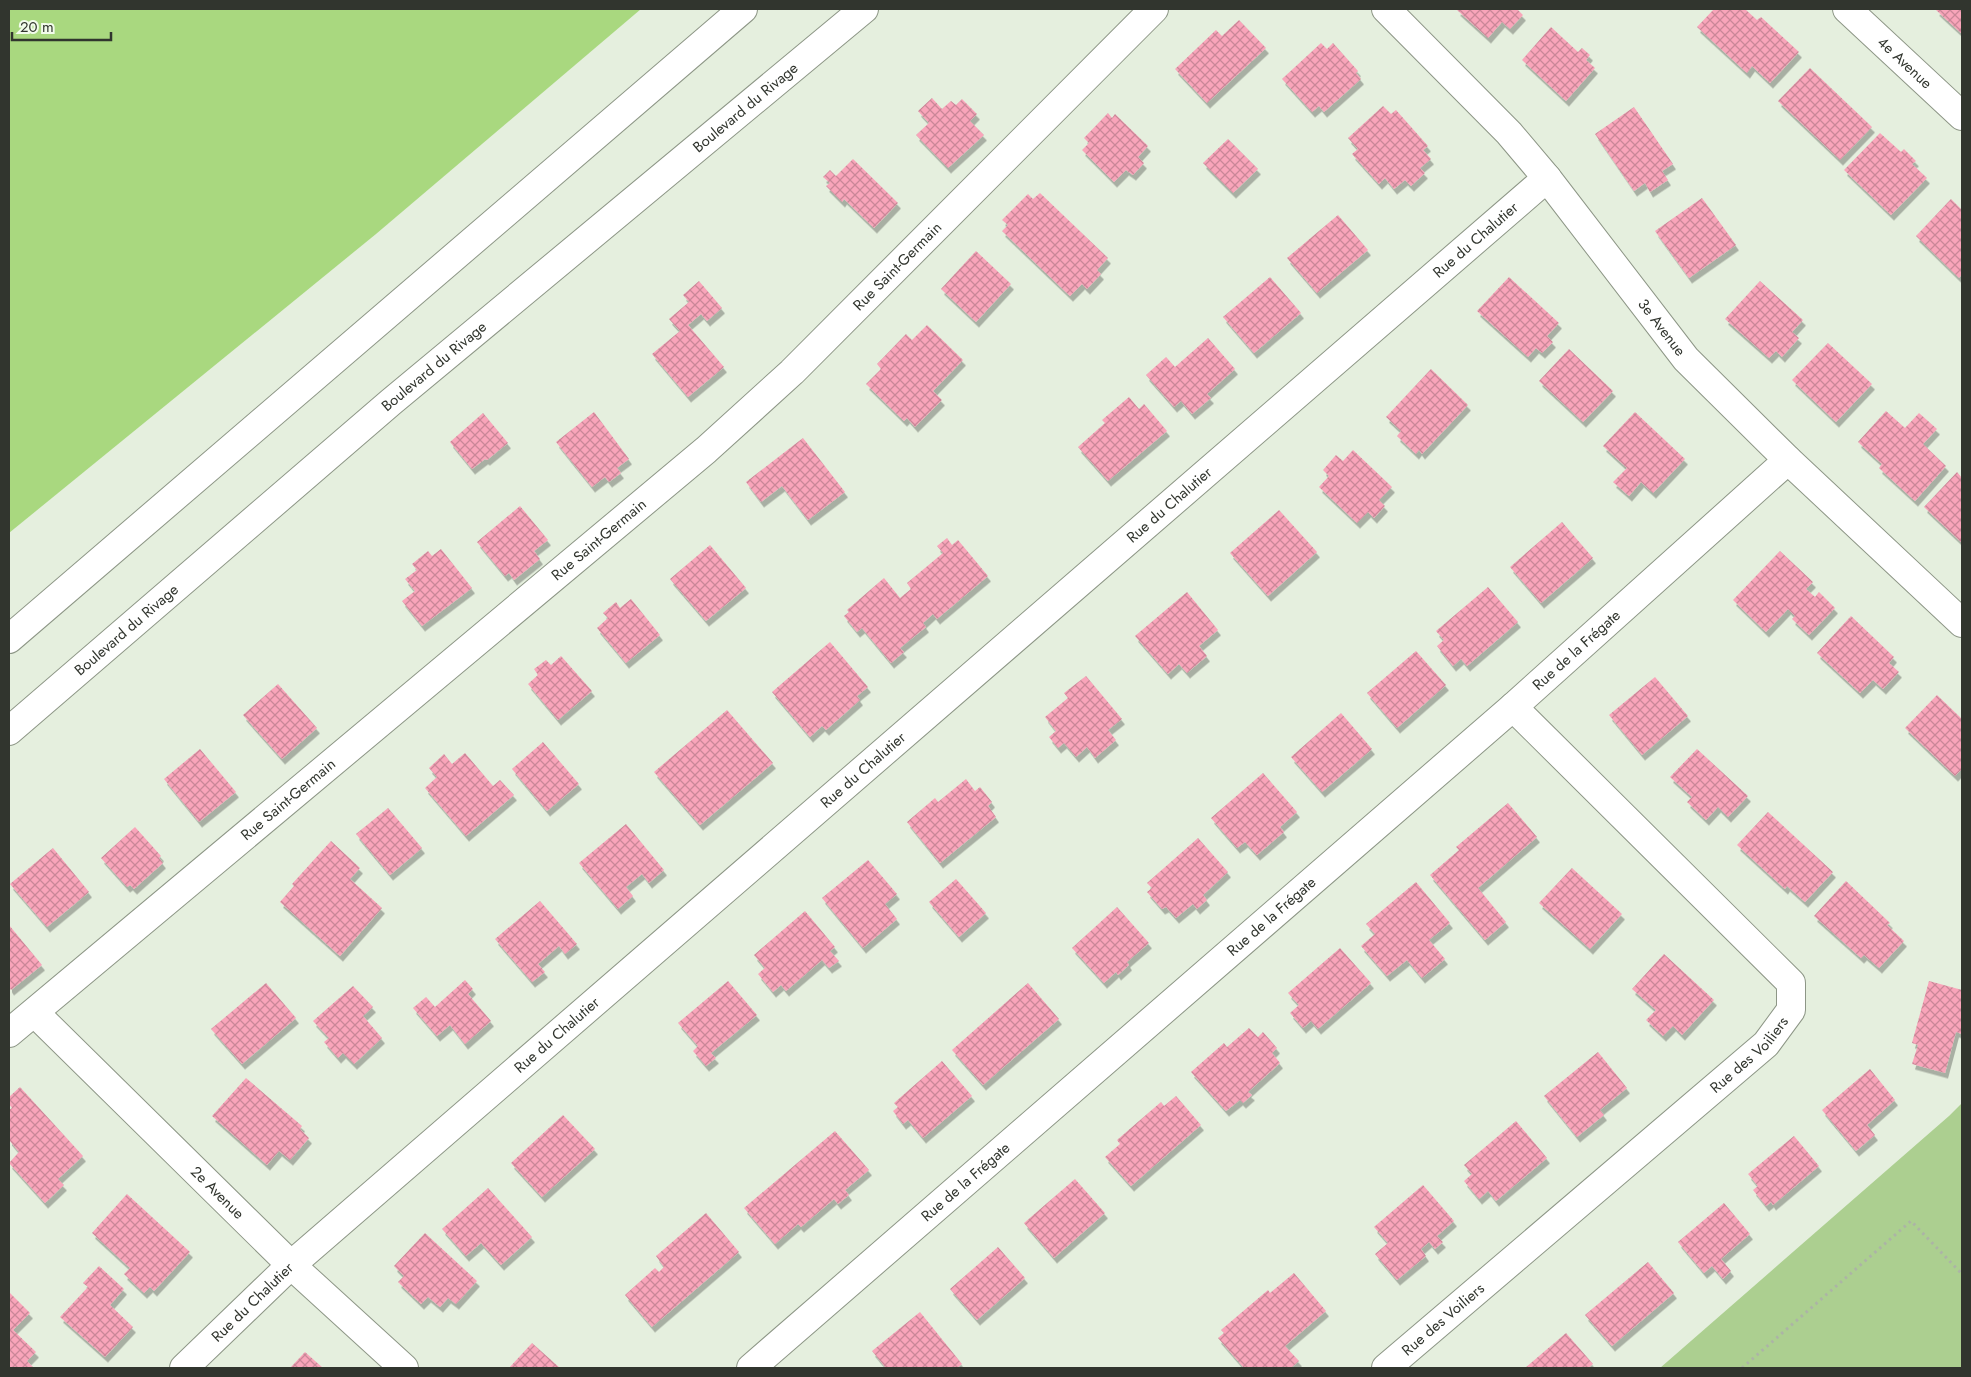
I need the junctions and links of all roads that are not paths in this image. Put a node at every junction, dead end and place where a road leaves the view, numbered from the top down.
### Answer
1 (743, 9) edge
2 (864, 9) edge
3 (1154, 9) edge
4 (1386, 9) edge
5 (1847, 9) edge
6 (1962, 116) edge
7 (1547, 178) junction
8 (1788, 460) junction
9 (1962, 623) edge
10 (9, 639) edge
11 (1512, 707) junction
12 (9, 731) edge
13 (35, 1013) junction
14 (9, 1033) edge
15 (291, 1265) junction
16 (184, 1368) edge
17 (404, 1368) edge
18 (751, 1368) edge
19 (1386, 1368) edge

1 - 10 street
2 - 12 street, Boulevard du Rivage
3 - 13 street, Rue Saint-Germain
4 - 7 street, 3e Avenue
5 - 6 street, 4e Avenue
7 - 8 street, 3e Avenue
7 - 15 street, Rue du Chalutier
8 - 9 street, 3e Avenue
8 - 11 street, Rue de la Frégate
11 - 18 street, Rue de la Frégate
11 - 19 street, Rue des Voiliers
13 - 14 street, Rue Saint-Germain
13 - 15 street, 2e Avenue
15 - 16 street, Rue du Chalutier
15 - 17 street, 2e Avenue

